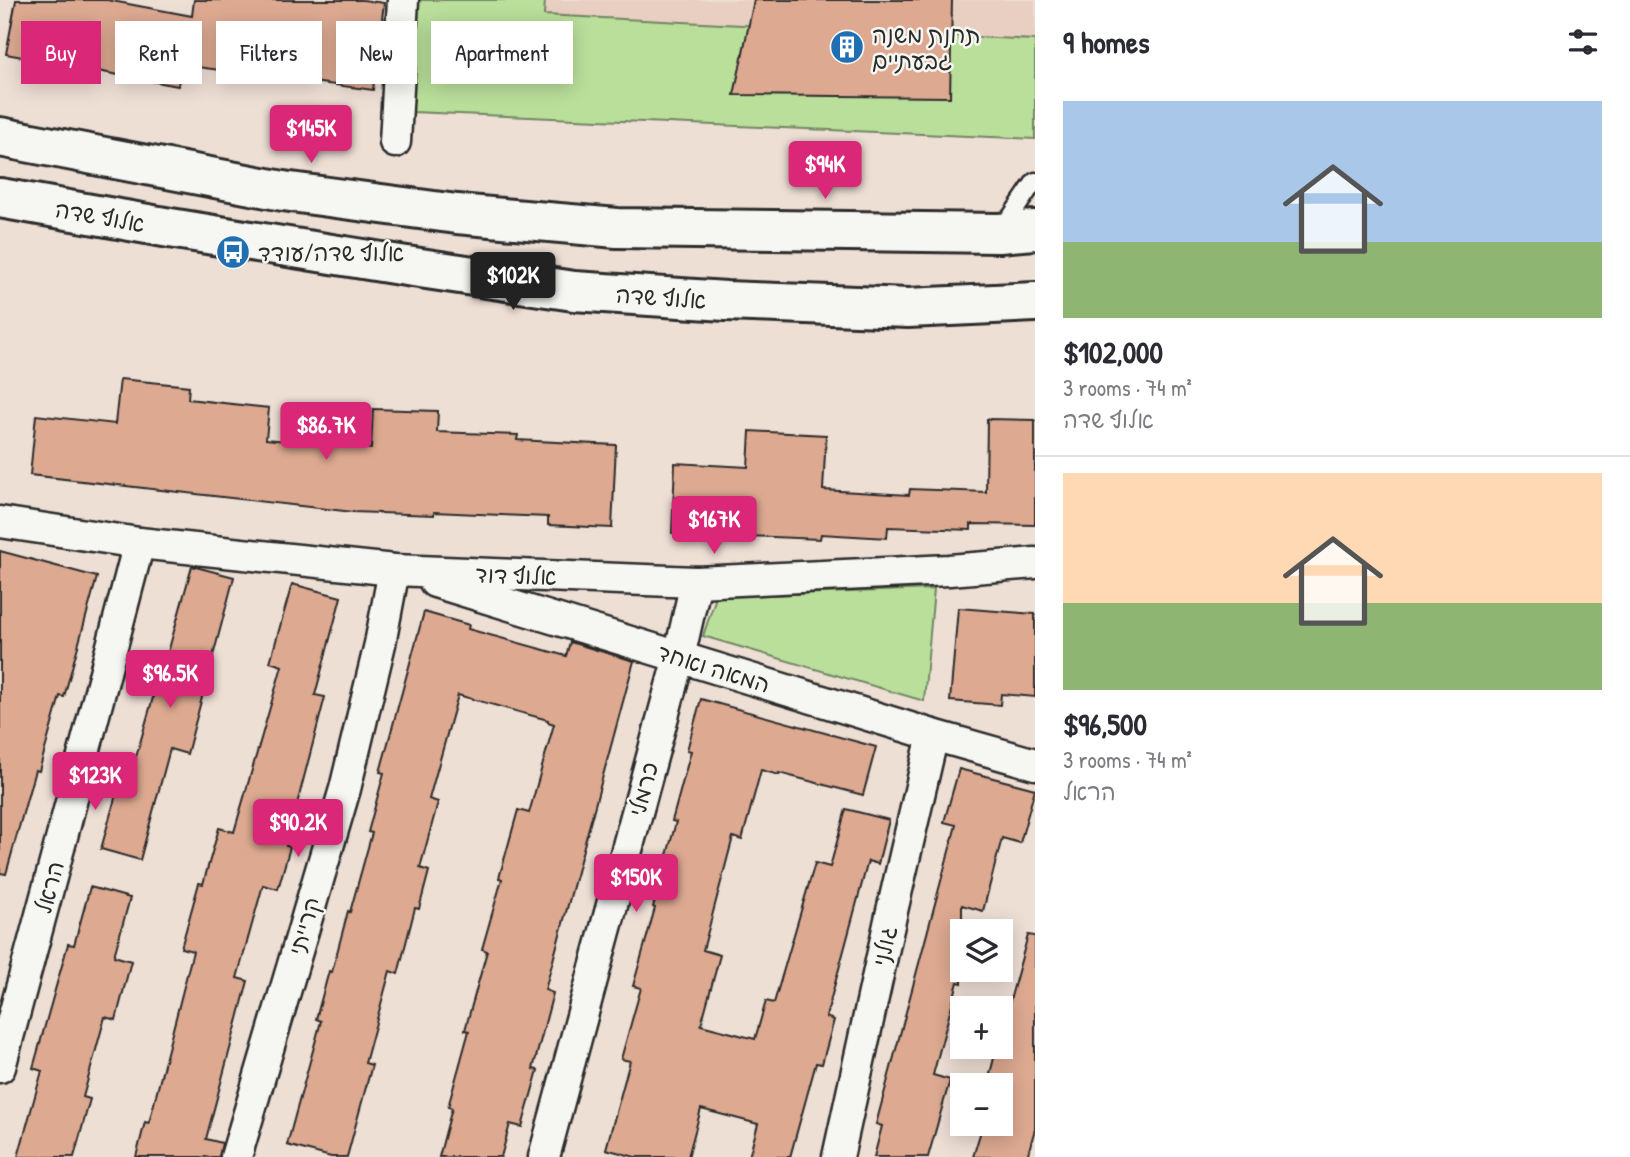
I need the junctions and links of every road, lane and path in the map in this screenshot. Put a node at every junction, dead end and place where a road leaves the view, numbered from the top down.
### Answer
1 (403, 0) edge
2 (0, 137) edge
3 (395, 142) dead end
4 (1035, 181) edge
5 (0, 198) edge
6 (1017, 231) edge
7 (1035, 302) edge
8 (0, 522) edge
9 (139, 543) junction
10 (1035, 564) edge
11 (394, 570) junction
12 (696, 582) junction
13 (679, 657) junction
14 (933, 735) junction
15 (1035, 764) edge
16 (0, 1067) edge
17 (236, 1157) edge
18 (544, 1157) edge
19 (838, 1157) edge

1 - 3 street
2 - 6 main road
4 - 6 lane
5 - 7 main road, אלוף שדה
8 - 9 street, אלוף דוד
9 - 11 street, אלוף דוד
9 - 16 street, הראל
10 - 12 street, אלוף דוד
11 - 12 street, אלוף דוד
11 - 13 street, המאה ואחד
11 - 17 street, קרייתי
12 - 13 street, כרמלי
13 - 14 street, המאה ואחד
13 - 18 street, כרמלי
14 - 15 street, המאה ואחד
14 - 19 street, גולני

